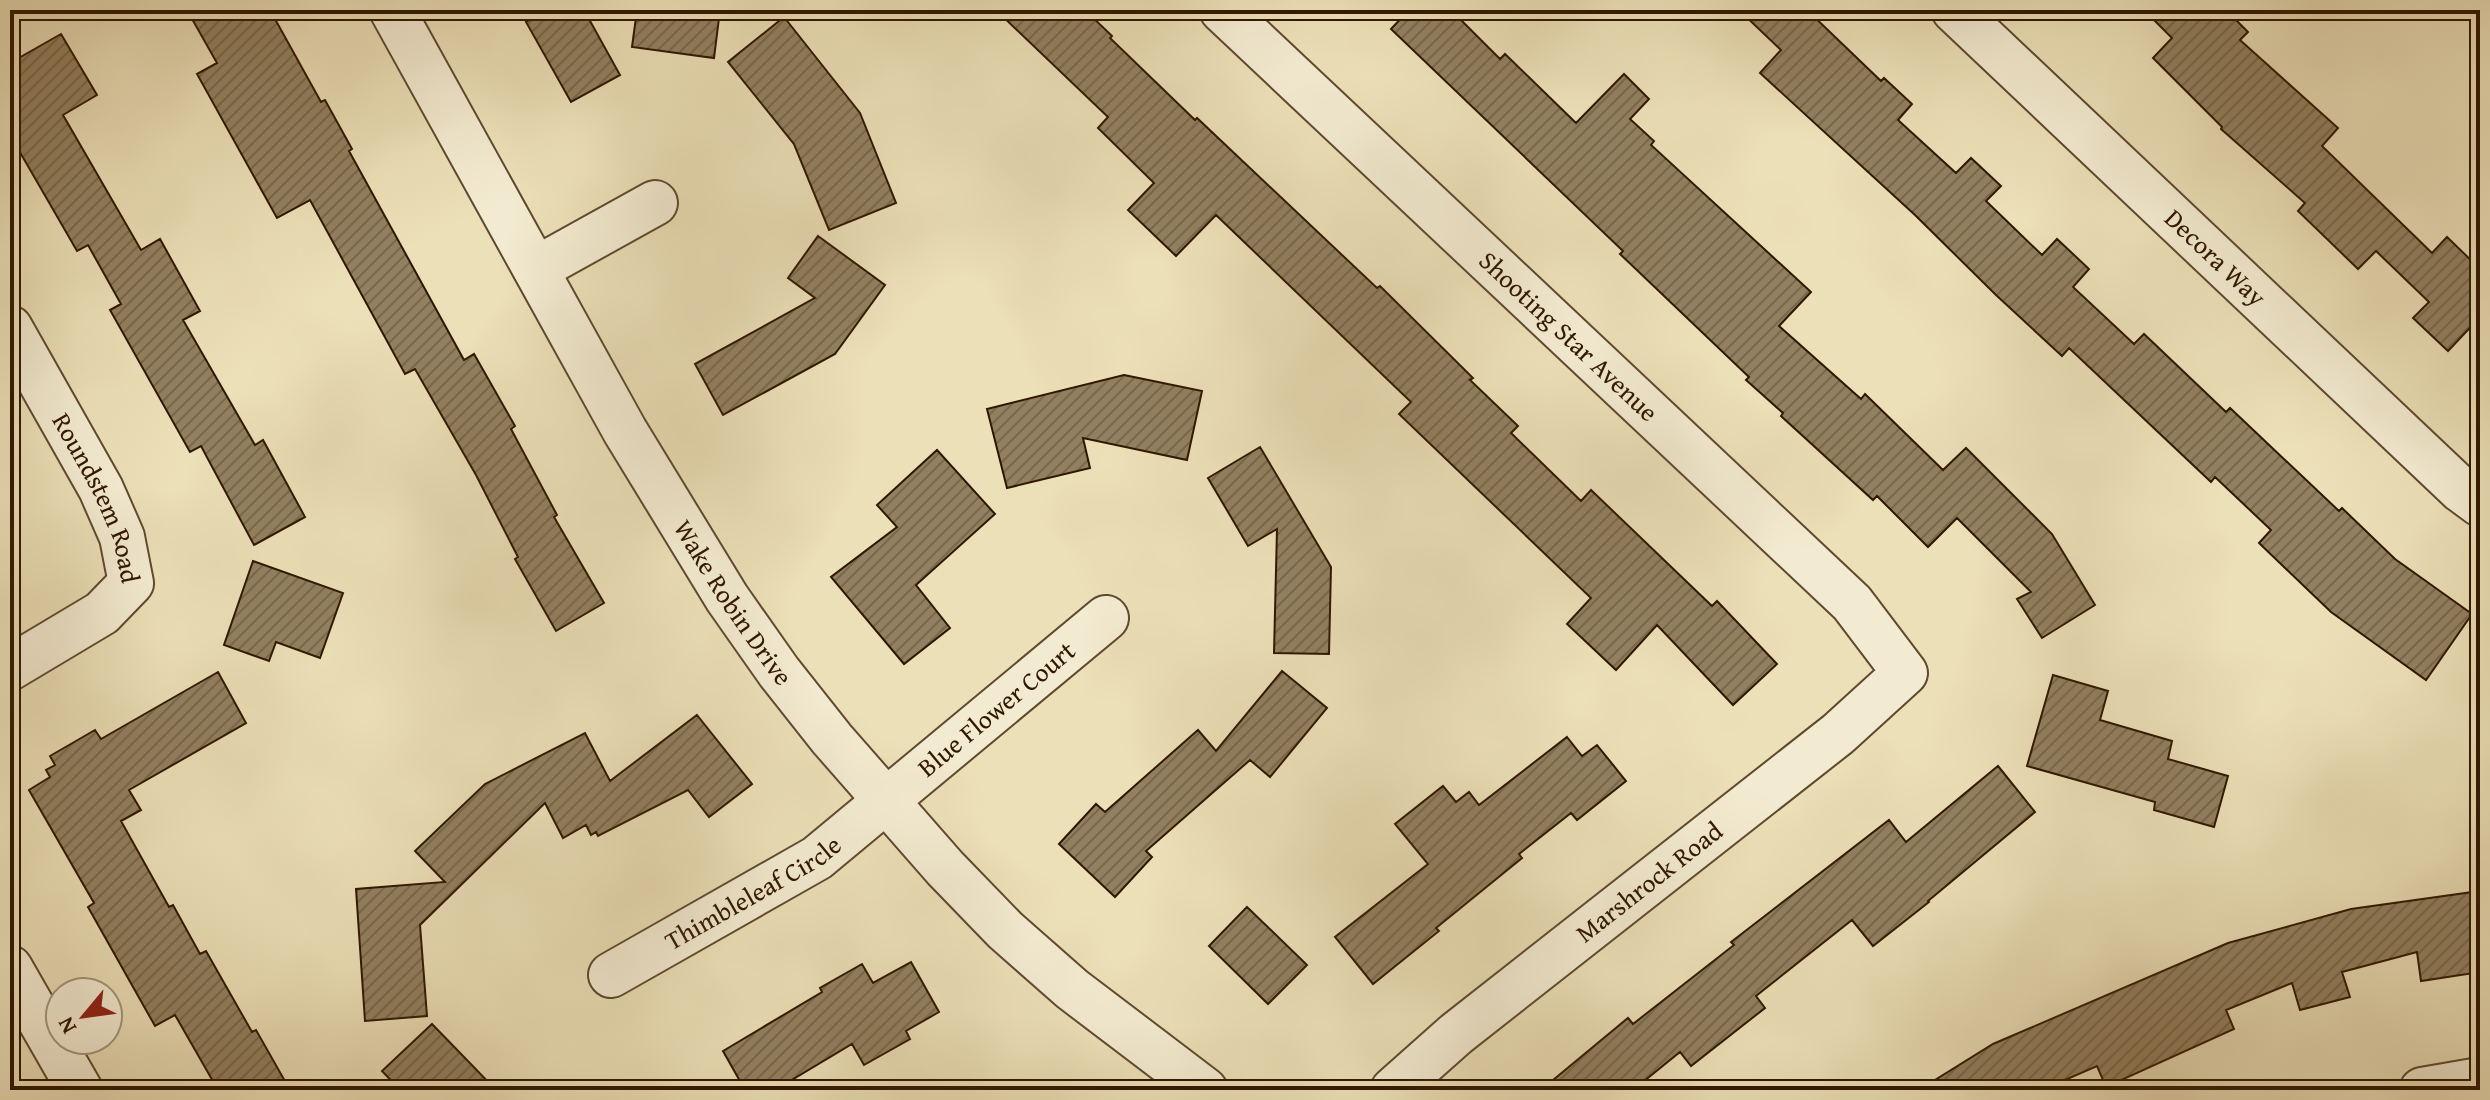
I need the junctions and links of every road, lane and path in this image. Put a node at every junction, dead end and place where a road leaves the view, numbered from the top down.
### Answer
1 (392, 10) edge
2 (1222, 10) edge
3 (1954, 10) edge
4 (655, 203) dead end
5 (536, 269) junction
6 (10, 328) edge
7 (2480, 504) edge
8 (1106, 618) dead end
9 (10, 668) edge
10 (1905, 673) joint
11 (887, 802) junction
12 (10, 968) edge
13 (611, 975) dead end
14 (2480, 1080) edge
15 (80, 1090) edge
16 (1205, 1090) edge
17 (1393, 1090) edge
18 (2422, 1090) edge

1 - 5 street, Wake Robin Drive
2 - 10 street, Shooting Star Avenue
3 - 7 street, Decora Way
4 - 5 street
5 - 11 street, Wake Robin Drive
6 - 9 street, Roundstem Road
8 - 11 street, Blue Flower Court
10 - 17 street, Marshrock Road
11 - 13 street, Thimbleleaf Circle
11 - 16 street, Wake Robin Drive
12 - 15 street
14 - 18 street

